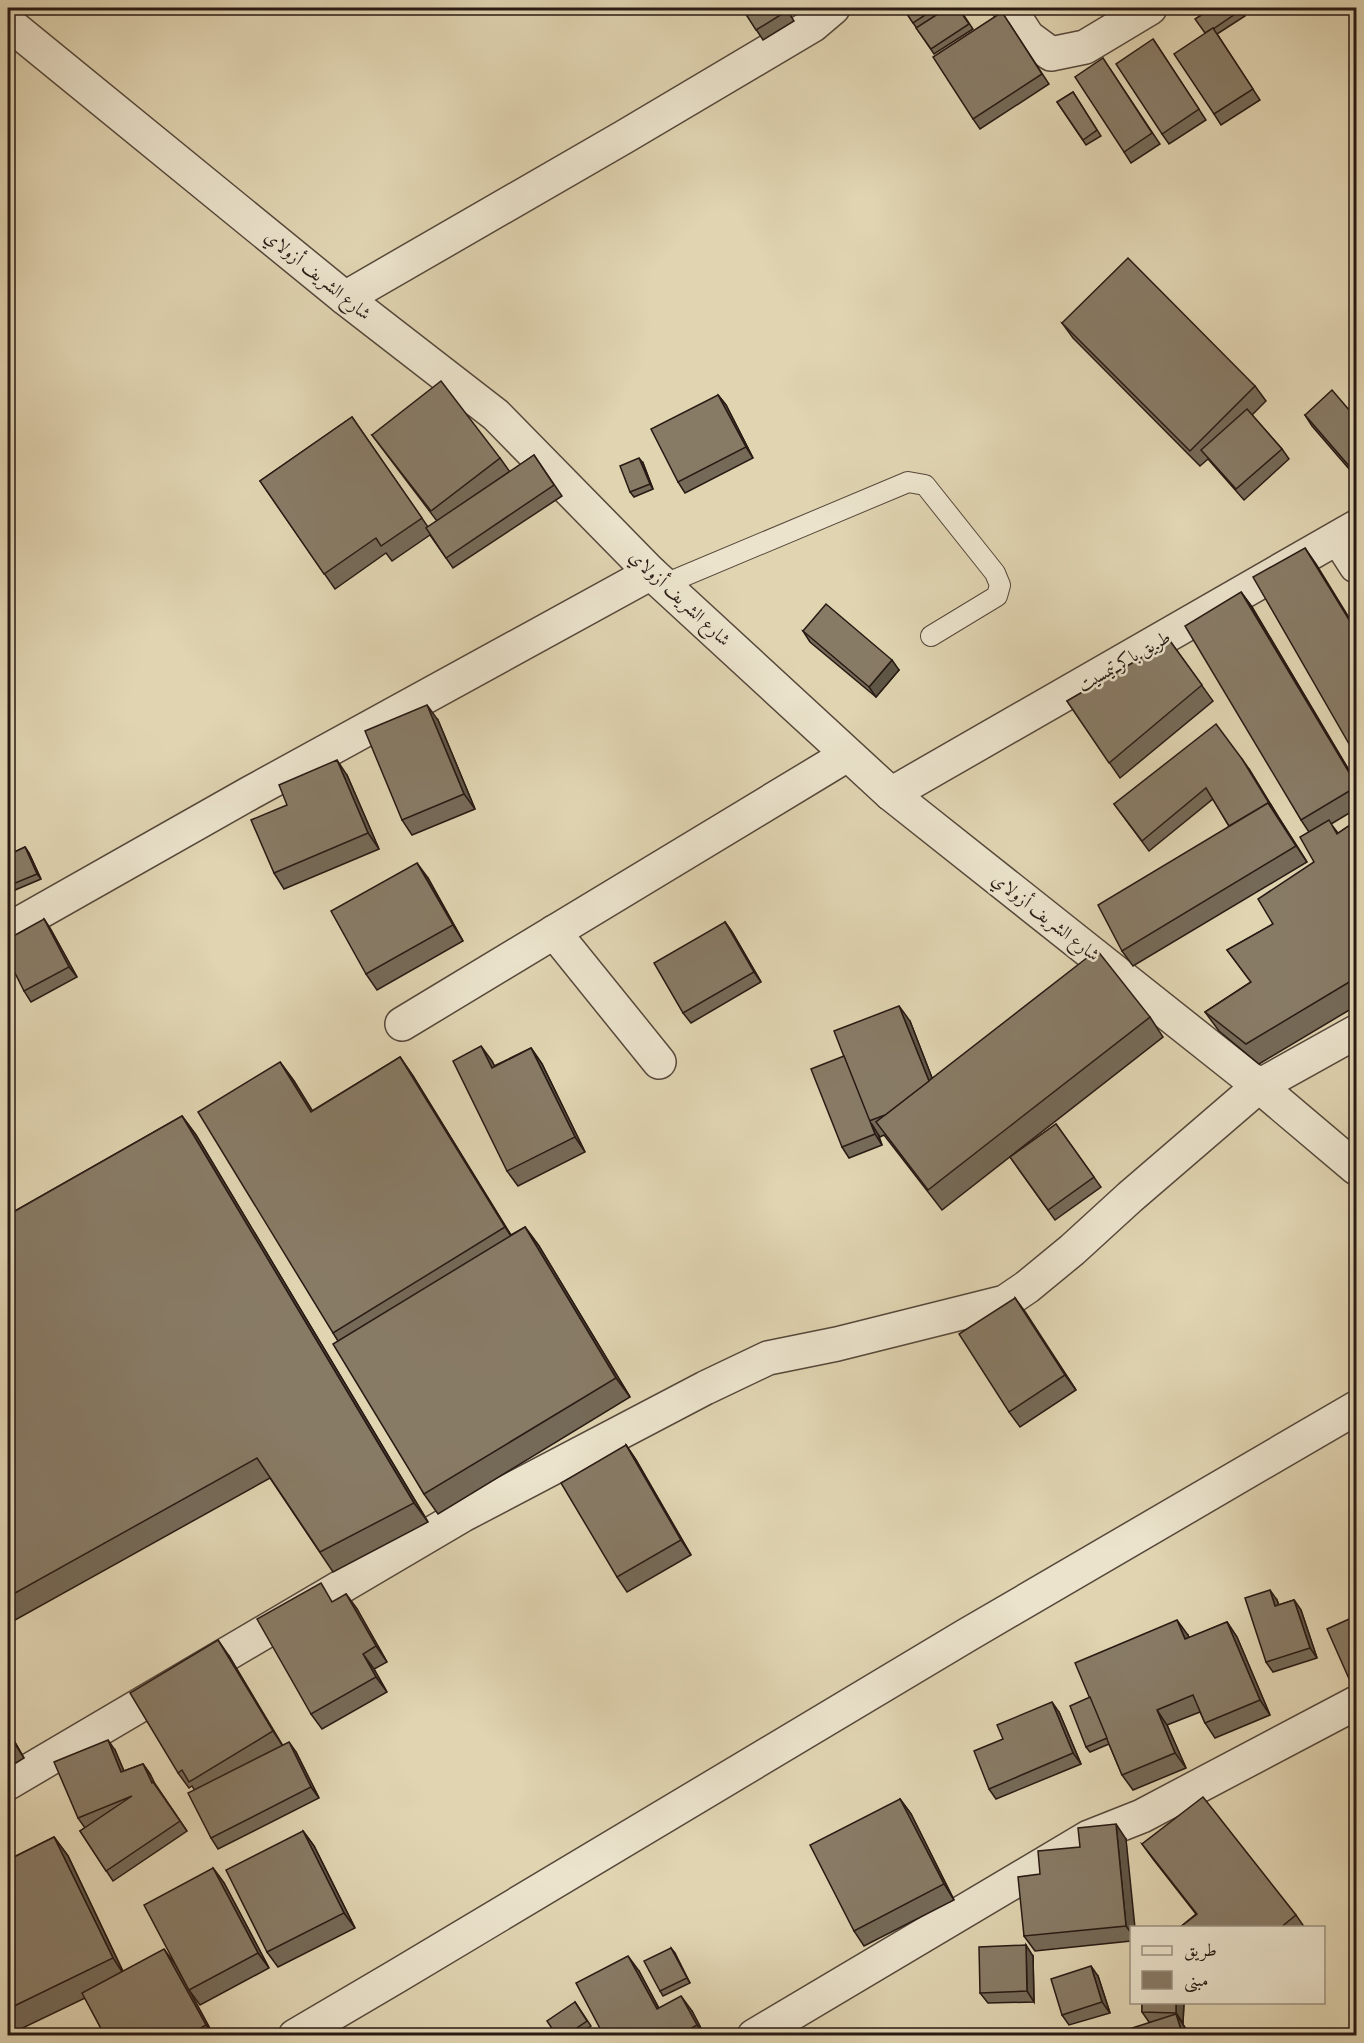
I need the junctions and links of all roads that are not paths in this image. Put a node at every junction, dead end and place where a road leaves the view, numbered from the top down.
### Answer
1 (832, 8) edge
2 (1009, 8) edge
3 (1150, 8) edge
4 (8, 23) edge
5 (345, 298) junction
6 (1347, 532) edge
7 (1356, 566) edge
8 (658, 578) junction
9 (932, 636) dead end
10 (847, 755) junction
11 (891, 794) junction
12 (8, 930) edge
13 (554, 932) junction
14 (402, 1024) dead end
15 (1356, 1032) edge
16 (659, 1062) dead end
17 (1259, 1086) junction
18 (1356, 1168) edge
19 (1356, 1408) edge
20 (1356, 1703) edge
21 (8, 1783) edge
22 (294, 2036) edge
23 (754, 2036) edge

1 - 5 street
2 - 3 street
4 - 5 street, شارع الشريف أزولاي
5 - 8 street, شارع الشريف أزولاي
6 - 7 street
6 - 11 street, طريق باكر تيمسيت
8 - 9 lane
8 - 10 street, شارع الشريف أزولاي
8 - 12 street
10 - 11 street, شارع الشريف أزولاي
10 - 13 street
11 - 17 street, شارع الشريف أزولاي
13 - 14 street
13 - 16 street
15 - 17 street
17 - 18 street, شارع الشريف أزولاي
17 - 21 street
19 - 22 street
20 - 23 street

